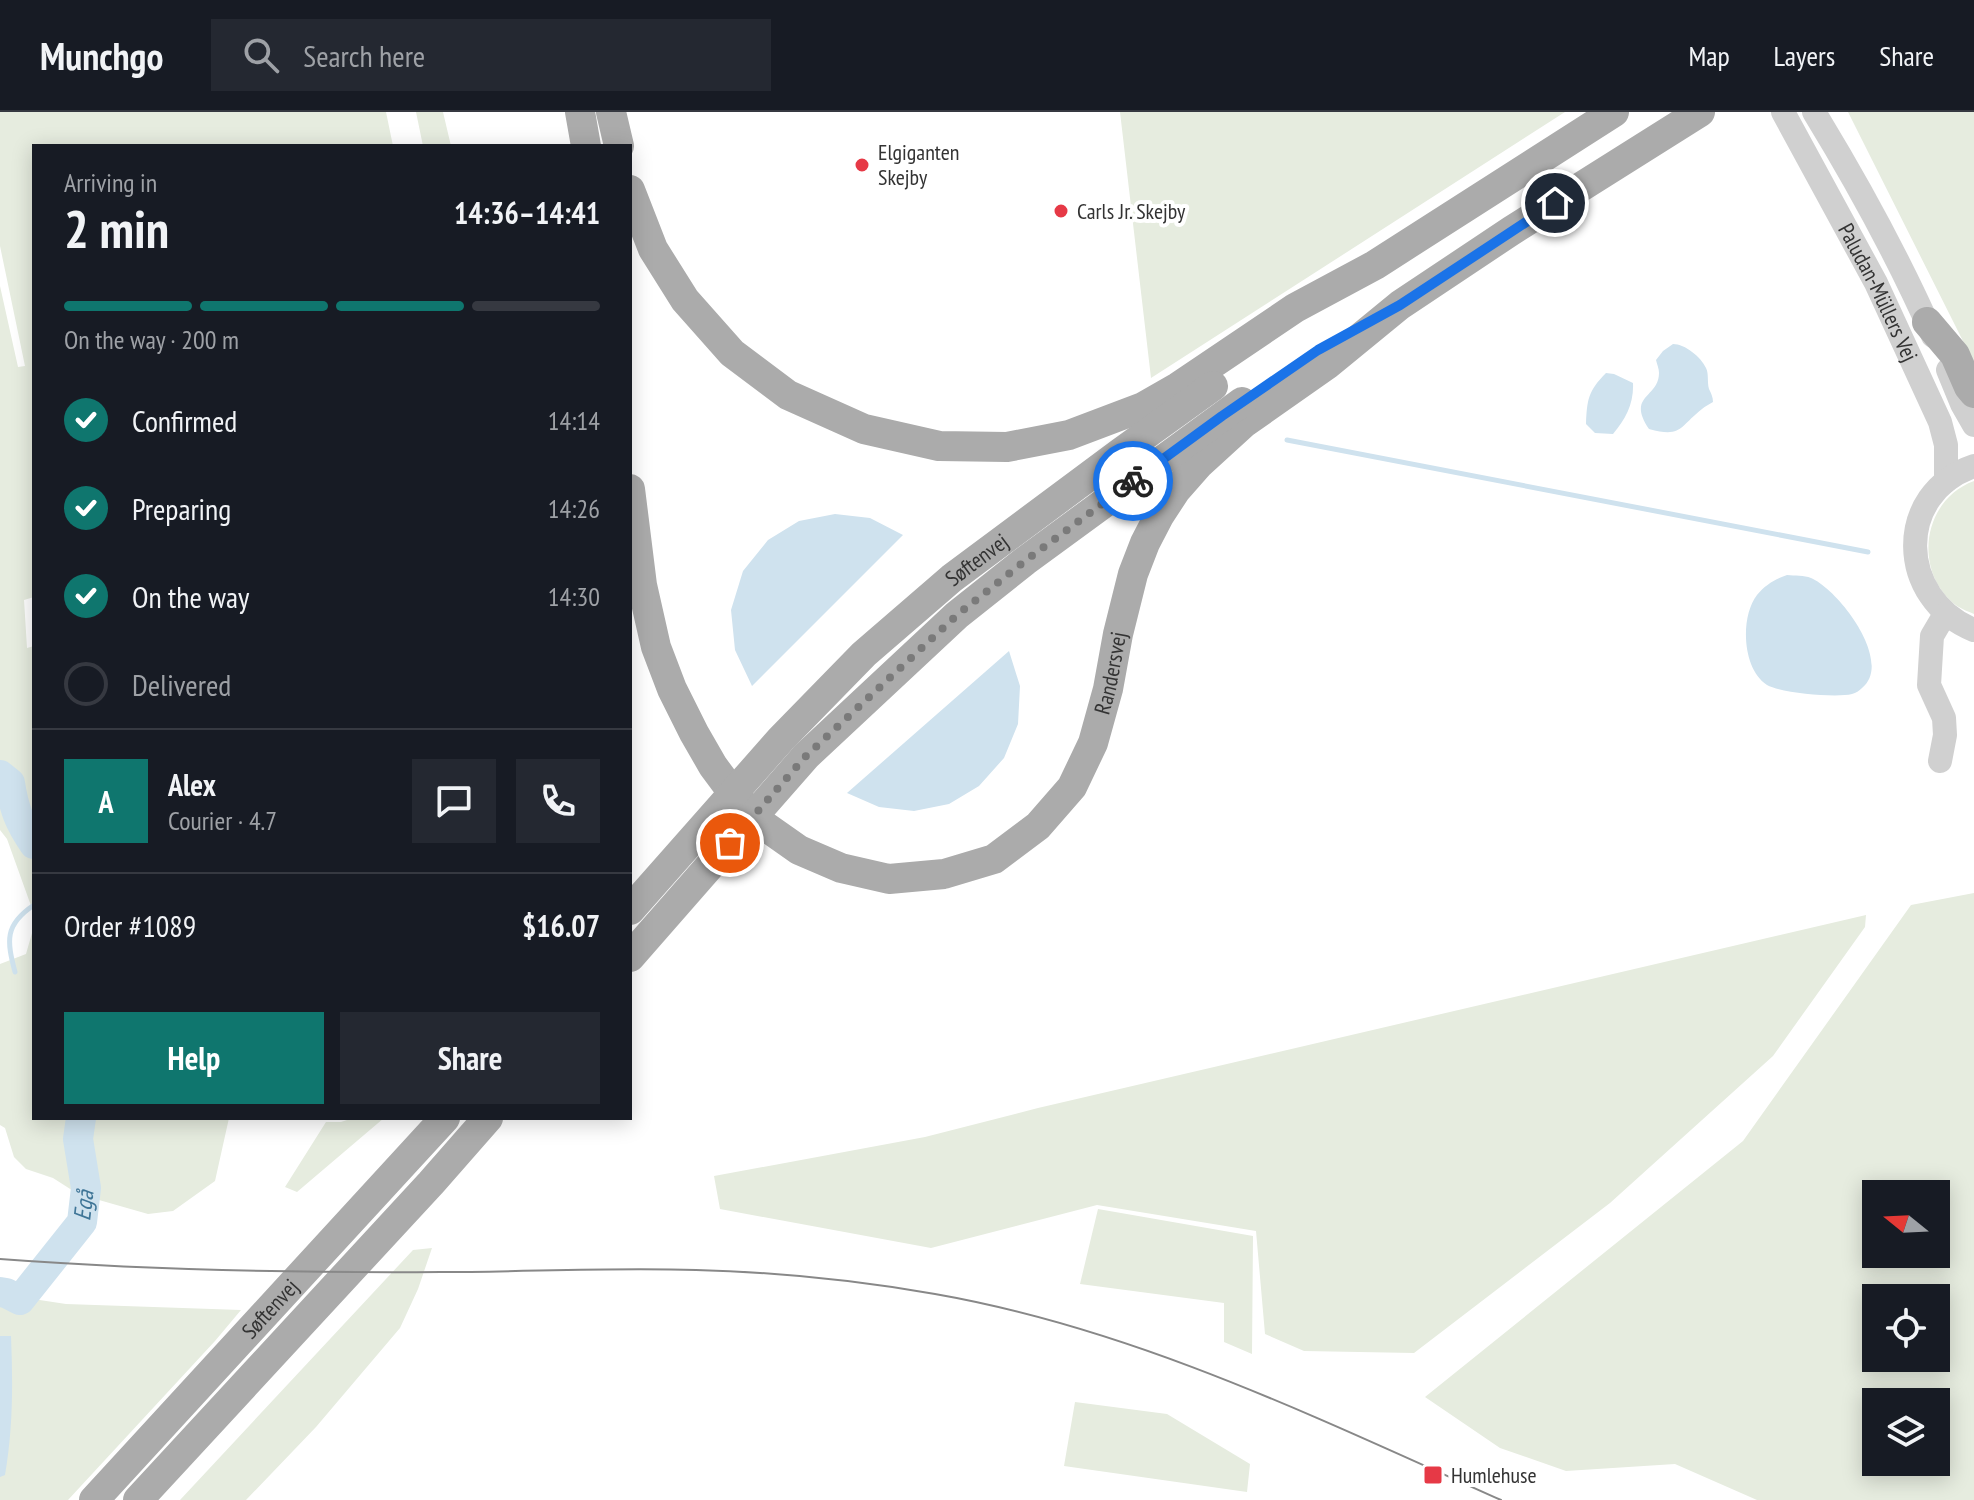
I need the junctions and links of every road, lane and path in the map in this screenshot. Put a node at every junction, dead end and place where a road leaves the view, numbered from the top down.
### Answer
1 (580, 112) edge
2 (611, 112) edge
3 (1614, 112) edge
4 (1700, 112) edge
5 (1783, 112) edge
6 (1814, 112) edge
7 (586, 144) edge
8 (619, 144) edge
9 (632, 195) edge
10 (1375, 265) junction
11 (1400, 305) junction
12 (1927, 322) junction
13 (1974, 393) edge
14 (1974, 425) edge
15 (1974, 466) edge
16 (1946, 481) junction
17 (632, 505) edge
18 (1945, 614) junction
19 (1974, 630) edge
20 (1940, 761) dead end
21 (632, 908) edge
22 (632, 955) edge
23 (443, 1120) edge
24 (486, 1120) edge
25 (94, 1500) edge
26 (138, 1500) edge

1 - 7 main road
2 - 8 main road
3 - 10 main road
4 - 11 main road, Randersvej
5 - 16 street, Paludan-Müllers Vej
6 - 12 street, Paludan-Müllers Vej
9 - 10 main road
10 - 21 main road, Søftenvej
11 - 17 main road, Randersvej
11 - 22 main road, Søftenvej
12 - 13 main road
12 - 14 street, Paludan-Müllers Vej
15 - 16 street
16 - 18 street
18 - 19 street
18 - 20 street
23 - 25 main road, Søftenvej
24 - 26 main road, Søftenvej

